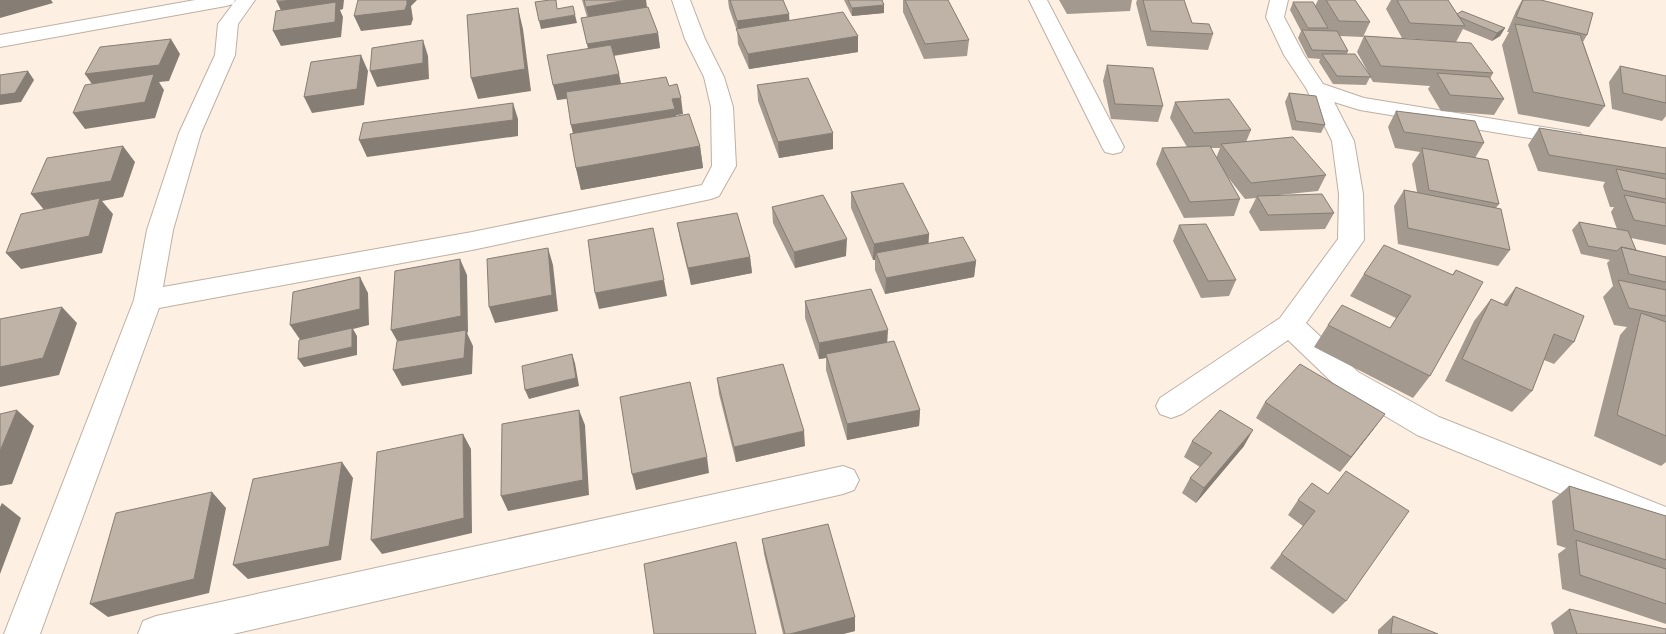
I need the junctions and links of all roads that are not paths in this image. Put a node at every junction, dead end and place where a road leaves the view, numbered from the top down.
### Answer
1 (226, 0) edge
2 (246, 0) edge
3 (681, 0) edge
4 (1038, 0) edge
5 (1279, 0) edge
6 (0, 41) edge
7 (1316, 88) junction
8 (1587, 141) edge
9 (1113, 147) dead end
10 (148, 300) junction
11 (1290, 325) junction
12 (1171, 406) dead end
13 (843, 480) dead end
14 (1666, 522) edge
15 (22, 634) edge
16 (156, 634) edge

1 - 6 street
2 - 10 street
3 - 10 street
4 - 9 street
5 - 7 street
7 - 8 street
7 - 11 street
10 - 15 street
11 - 12 street
11 - 14 street
13 - 16 street

